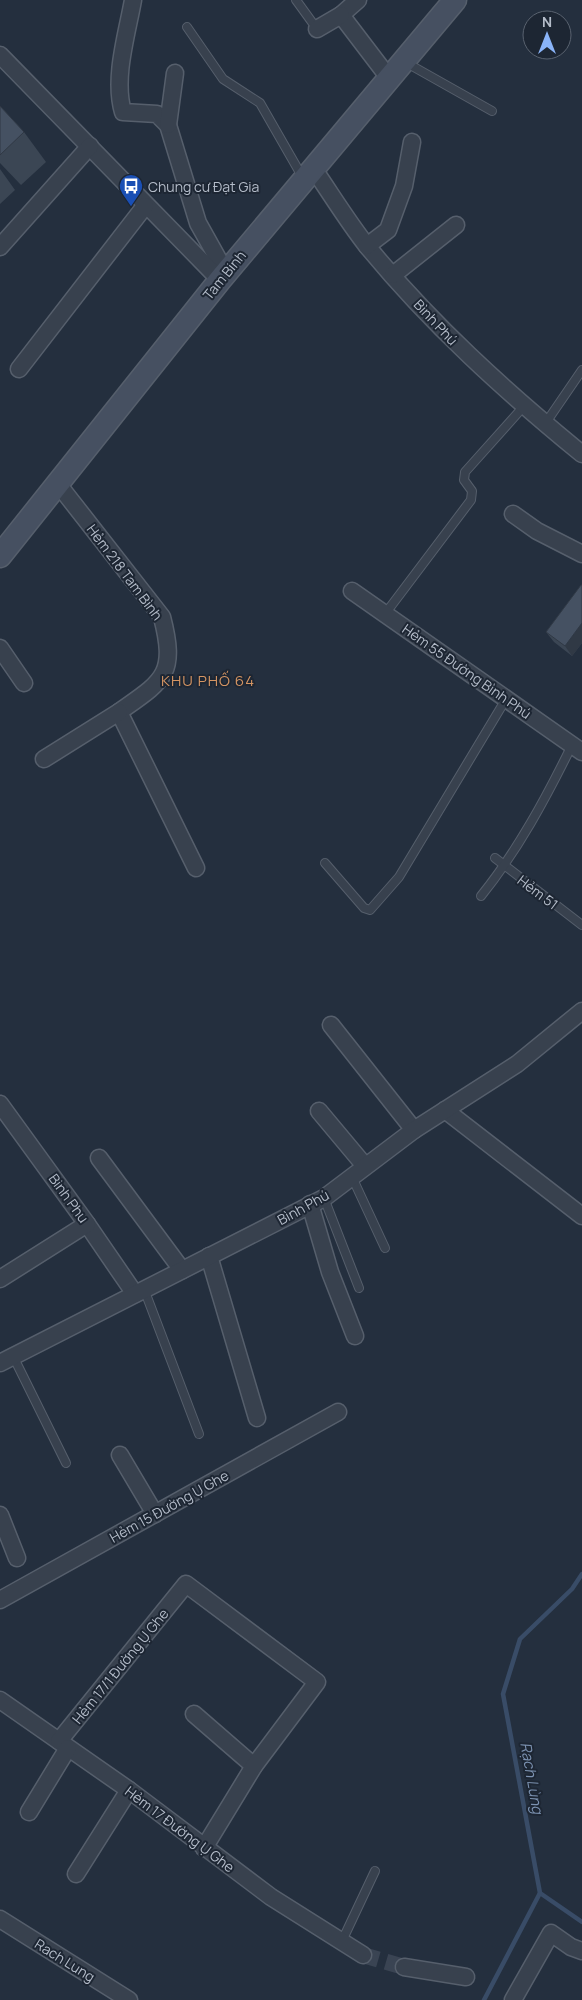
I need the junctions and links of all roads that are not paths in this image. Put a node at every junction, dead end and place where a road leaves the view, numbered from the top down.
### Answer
1 (133, 0) edge
2 (296, 0) edge
3 (358, 0) edge
4 (454, 0) edge
5 (341, 15) junction
6 (187, 27) dead end
7 (317, 29) joint
8 (0, 56) edge
9 (397, 69) junction
10 (175, 73) dead end
11 (492, 111) dead end
12 (168, 125) junction
13 (412, 142) dead end
14 (90, 146) junction
15 (309, 174) junction
16 (146, 206) junction
17 (456, 225) dead end
18 (367, 246) junction
19 (0, 247) edge
20 (393, 275) junction
21 (223, 276) junction
22 (19, 369) dead end
23 (582, 370) edge
24 (524, 406) junction
25 (545, 424) junction
26 (582, 454) edge
27 (58, 484) junction
28 (513, 514) dead end
29 (582, 554) edge
30 (0, 556) edge
31 (352, 590) dead end
32 (385, 614) junction
33 (0, 648) edge
34 (24, 683) dead end
35 (506, 699) junction
36 (119, 712) junction
37 (577, 749) edge
38 (44, 759) dead end
39 (495, 858) dead end
40 (325, 863) dead end
41 (505, 866) junction
42 (196, 868) dead end
43 (480, 896) dead end
44 (582, 925) edge
45 (582, 1011) edge
46 (331, 1025) dead end
47 (0, 1104) edge
48 (445, 1110) junction
49 (319, 1111) dead end
50 (414, 1130) junction
51 (99, 1158) dead end
52 (366, 1166) junction
53 (352, 1177) junction
54 (317, 1201) junction
55 (582, 1216) edge
56 (88, 1224) junction
57 (385, 1248) dead end
58 (209, 1256) junction
59 (182, 1270) junction
60 (0, 1279) edge
61 (359, 1288) dead end
62 (140, 1291) junction
63 (355, 1336) dead end
64 (6, 1359) edge
65 (338, 1412) dead end
66 (257, 1418) dead end
67 (199, 1434) dead end
68 (120, 1455) dead end
69 (66, 1463) dead end
70 (155, 1514) junction
71 (0, 1515) edge
72 (17, 1558) dead end
73 (0, 1600) edge
74 (0, 1700) edge
75 (194, 1714) dead end
76 (64, 1745) junction
77 (254, 1766) junction
78 (129, 1790) junction
79 (29, 1812) dead end
80 (204, 1848) junction
81 (375, 1871) dead end
82 (76, 1874) dead end
83 (0, 1919) edge
84 (341, 1943) junction
85 (582, 1951) edge
86 (363, 1955) tunnel mouth
87 (404, 1967) tunnel mouth
88 (466, 1977) dead end
89 (129, 2000) edge
90 (513, 2000) edge

1 - 12 street
2 - 7 lane
3 - 5 street
4 - 9 main road, Tam Binh
5 - 7 street
5 - 9 street
6 - 15 lane
8 - 14 street
9 - 11 lane
9 - 15 main road, Tam Binh
10 - 12 street
12 - 21 street
13 - 18 street
14 - 16 street
14 - 19 street
15 - 18 street, Bình Phú
15 - 21 main road, Tam Binh
16 - 21 street
16 - 22 street
17 - 20 street
18 - 20 street, Bình Phú
20 - 24 street, Bình Phú
21 - 27 main road, Tam Binh
23 - 25 lane
24 - 25 street, Bình Phú
24 - 32 lane
25 - 26 street, Bình Phú
27 - 30 main road, Tam Binh
27 - 36 street, Hẻm 218 Tam Bình
28 - 29 street
31 - 32 street, Hẻm 55 Đường Bình Phú
32 - 35 street, Hẻm 55 Đường Bình Phú
33 - 34 street
35 - 37 street, Hẻm 55 Đường Bình Phú
35 - 40 lane
36 - 38 street, Hẻm 218 Tam Bình
36 - 42 street
37 - 41 lane
39 - 41 lane, Hẻm 51
41 - 43 lane
41 - 44 lane, Hẻm 51
45 - 48 street, Bình Phú
46 - 50 street
47 - 56 street, Binh Phu
48 - 50 street, Bình Phú
48 - 55 street
49 - 52 street
50 - 52 street, Bình Phú
51 - 59 street
52 - 53 street, Bình Phú
53 - 54 street, Bình Phú
53 - 57 lane
54 - 58 street, Bình Phú
54 - 61 lane
54 - 63 street
56 - 60 street
56 - 62 street, Binh Phu
58 - 59 street, Bình Phú
58 - 66 street
59 - 62 street, Bình Phú
62 - 64 street, Bình Phú
62 - 67 lane
64 - 69 lane
65 - 70 street, Hẻm 15 Đường Ụ Ghe
68 - 70 street
70 - 73 street, Hẻm 15 Đường Ụ Ghe
71 - 72 street
74 - 76 street, Hẻm 17 Đường Ụ Ghe
75 - 77 street
76 - 77 street, Hẻm 17/1 Đường Ụ Ghe
76 - 78 street, Hẻm 17 Đường Ụ Ghe
76 - 79 street, Hẻm 17/1 Đường Ụ Ghe
77 - 80 street
78 - 80 street, Hẻm 17 Đường Ụ Ghe
78 - 82 street
80 - 84 street, Hẻm 17 Đường Ụ Ghe
81 - 84 lane
83 - 89 street, Rach Lung
84 - 86 street, Hẻm 17 Đường Ụ Ghe
85 - 90 street
87 - 88 street

